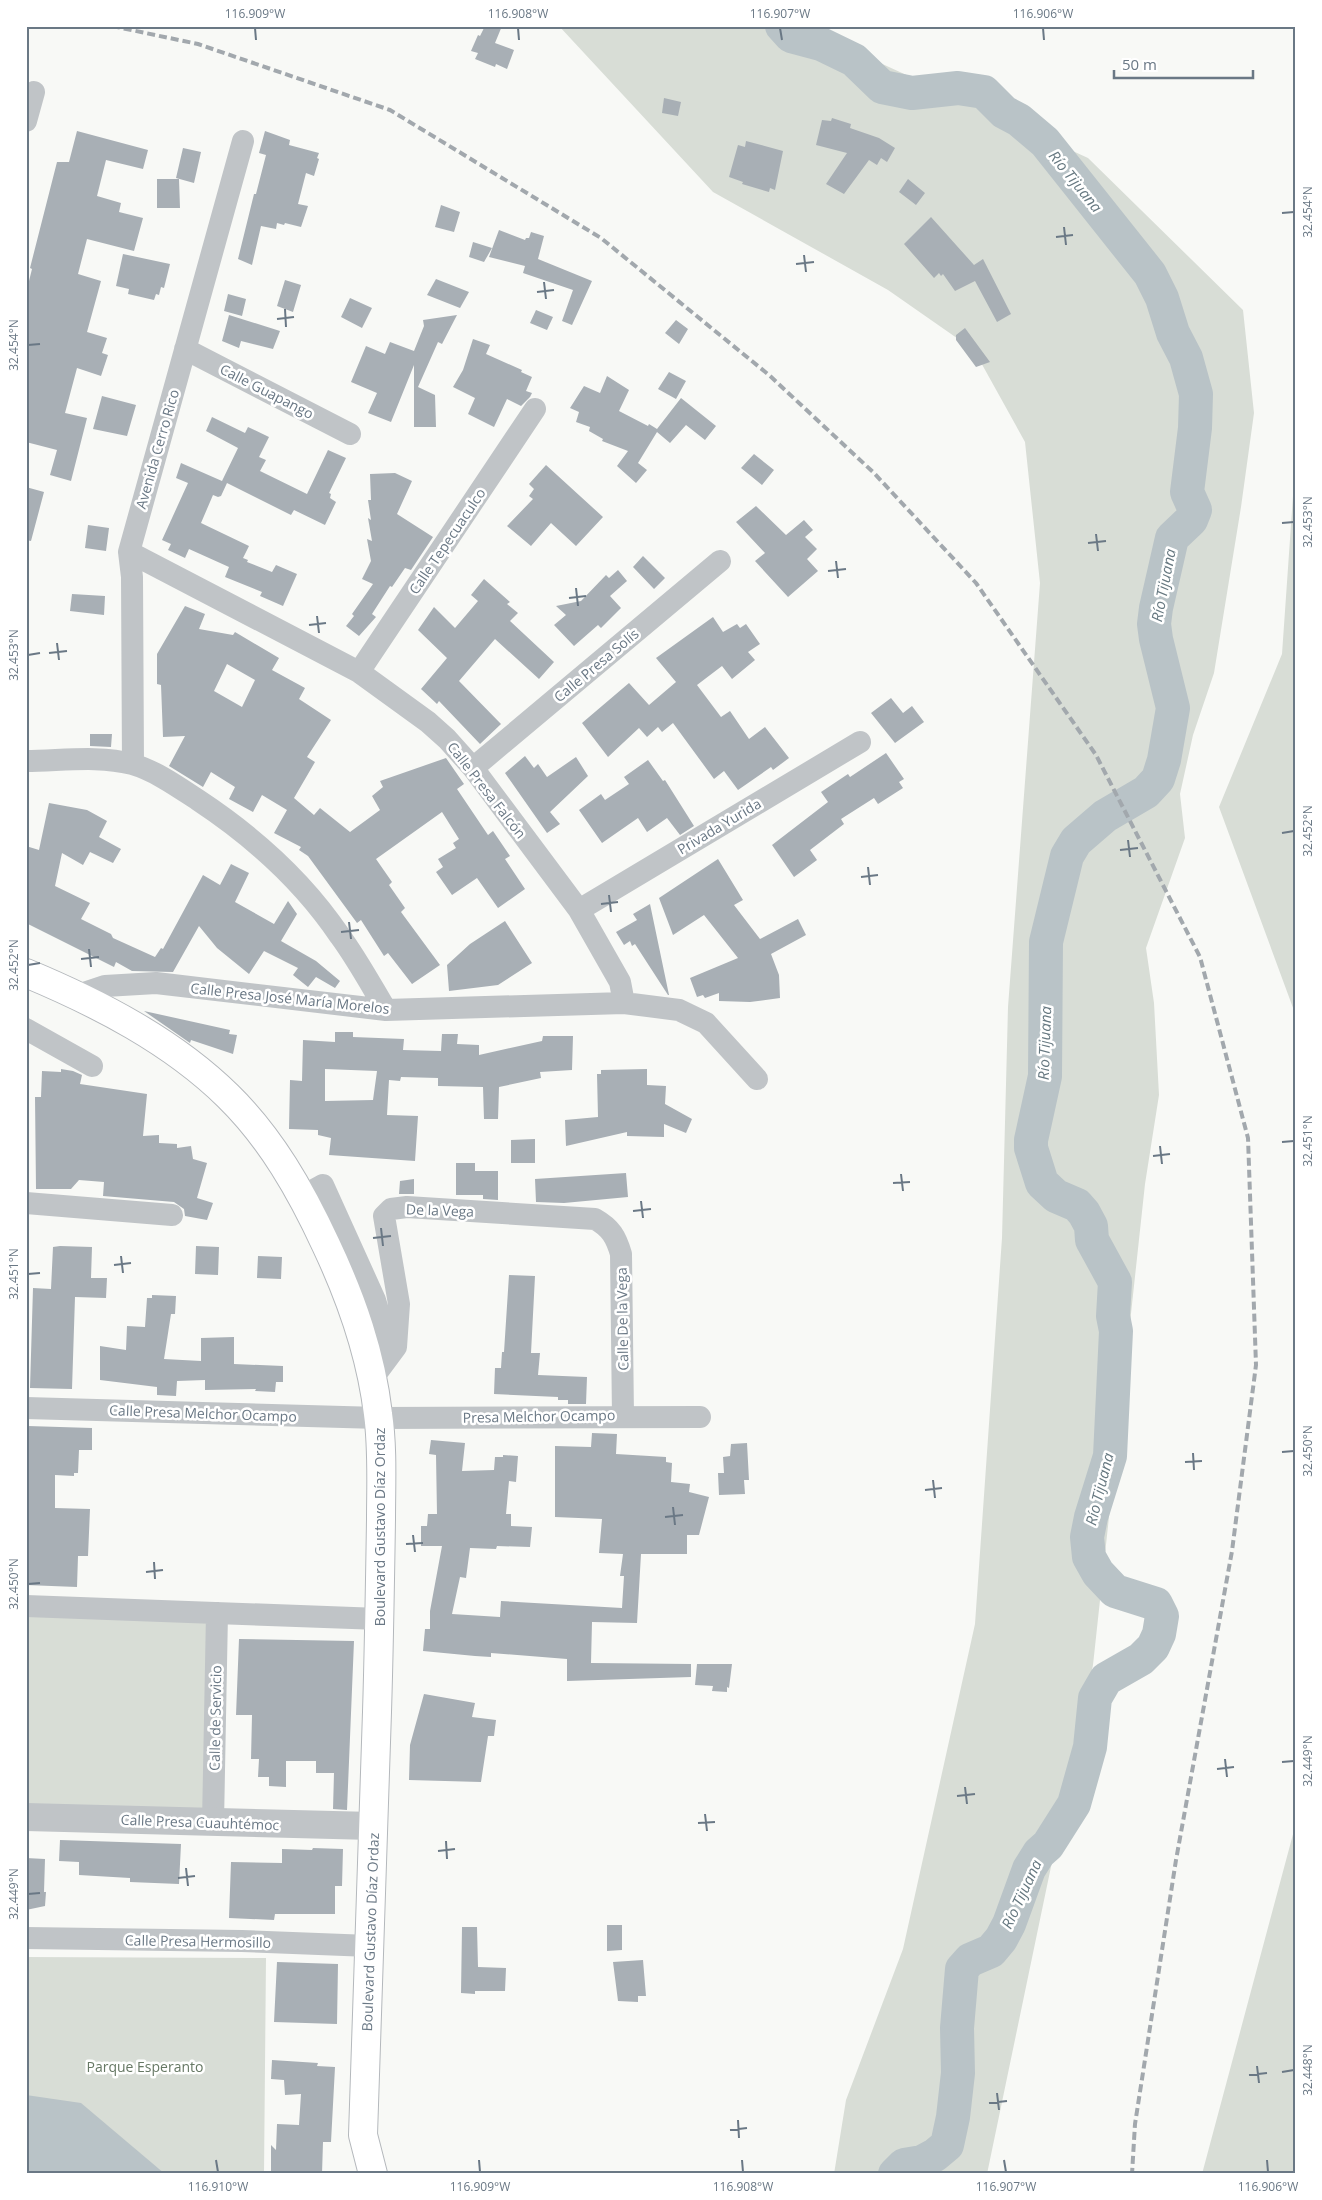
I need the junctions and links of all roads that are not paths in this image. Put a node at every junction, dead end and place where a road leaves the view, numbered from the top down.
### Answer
1 (34, 92) dead end
2 (26, 121) edge
3 (244, 141) dead end
4 (185, 349) junction
5 (535, 409) dead end
6 (350, 434) dead end
7 (129, 552) junction
8 (720, 561) dead end
9 (359, 672) junction
10 (860, 742) dead end
11 (26, 761) edge
12 (133, 764) junction
13 (473, 768) junction
14 (579, 910) junction
15 (26, 973) edge
16 (78, 995) junction
17 (624, 1003) junction
18 (386, 1010) junction
19 (26, 1029) edge
20 (92, 1066) dead end
21 (757, 1079) dead end
22 (303, 1196) junction
23 (26, 1203) edge
24 (172, 1215) dead end
25 (608, 1226) joint
26 (391, 1354) junction
27 (373, 1378) junction
28 (26, 1408) edge
29 (623, 1416) junction
30 (700, 1417) dead end
31 (379, 1418) junction
32 (26, 1606) edge
33 (217, 1613) junction
34 (380, 1619) junction
35 (26, 1817) edge
36 (213, 1823) junction
37 (373, 1826) junction
38 (26, 1938) edge
39 (370, 1946) junction
40 (373, 2174) edge

1 - 2 street
3 - 4 street, Avenida Cerro Rico
4 - 6 street, Calle Guapango
4 - 7 street, Avenida Cerro Rico
5 - 9 street, Calle Tepecuaculco
7 - 9 street, Calle Presa Falcón
7 - 12 street, Avenida Cerro Rico
8 - 13 street, Calle Presa Solís
9 - 13 street, Calle Presa Falcón
10 - 14 street, Privada Yurida
11 - 12 street
12 - 18 street
13 - 14 street, Calle Presa Falcón
14 - 17 street, Calle Presa Falcón
15 - 16 main road, Boulevard Gustavo Díaz Ordaz
16 - 18 street, Calle Presa José María Morelos
16 - 22 main road, Boulevard Gustavo Díaz Ordaz
17 - 18 street, Calle Presa José María Morelos
17 - 21 street, Calle Presa José María Morelos
19 - 20 street
22 - 26 street
22 - 27 main road, Boulevard Gustavo Díaz Ordaz
23 - 24 street
25 - 26 street, De la Vega
25 - 29 street, Calle De la Vega
26 - 27 street, De la Vega
27 - 31 main road, Boulevard Gustavo Díaz Ordaz
28 - 31 street, Calle Presa Melchor Ocampo
29 - 30 street, Presa Melchor Ocampo
29 - 31 street, Presa Melchor Ocampo
31 - 34 main road, Boulevard Gustavo Díaz Ordaz
32 - 33 street
33 - 34 street
33 - 36 street, Calle de Servicio
34 - 37 main road, Boulevard Gustavo Díaz Ordaz
35 - 36 street, Calle Presa Cuauhtémoc
36 - 37 street, Calle Presa Cuauhtémoc
37 - 39 main road, Boulevard Gustavo Díaz Ordaz
38 - 39 street, Calle Presa Hermosillo
39 - 40 main road, Boulevard Gustavo Díaz Ordaz

